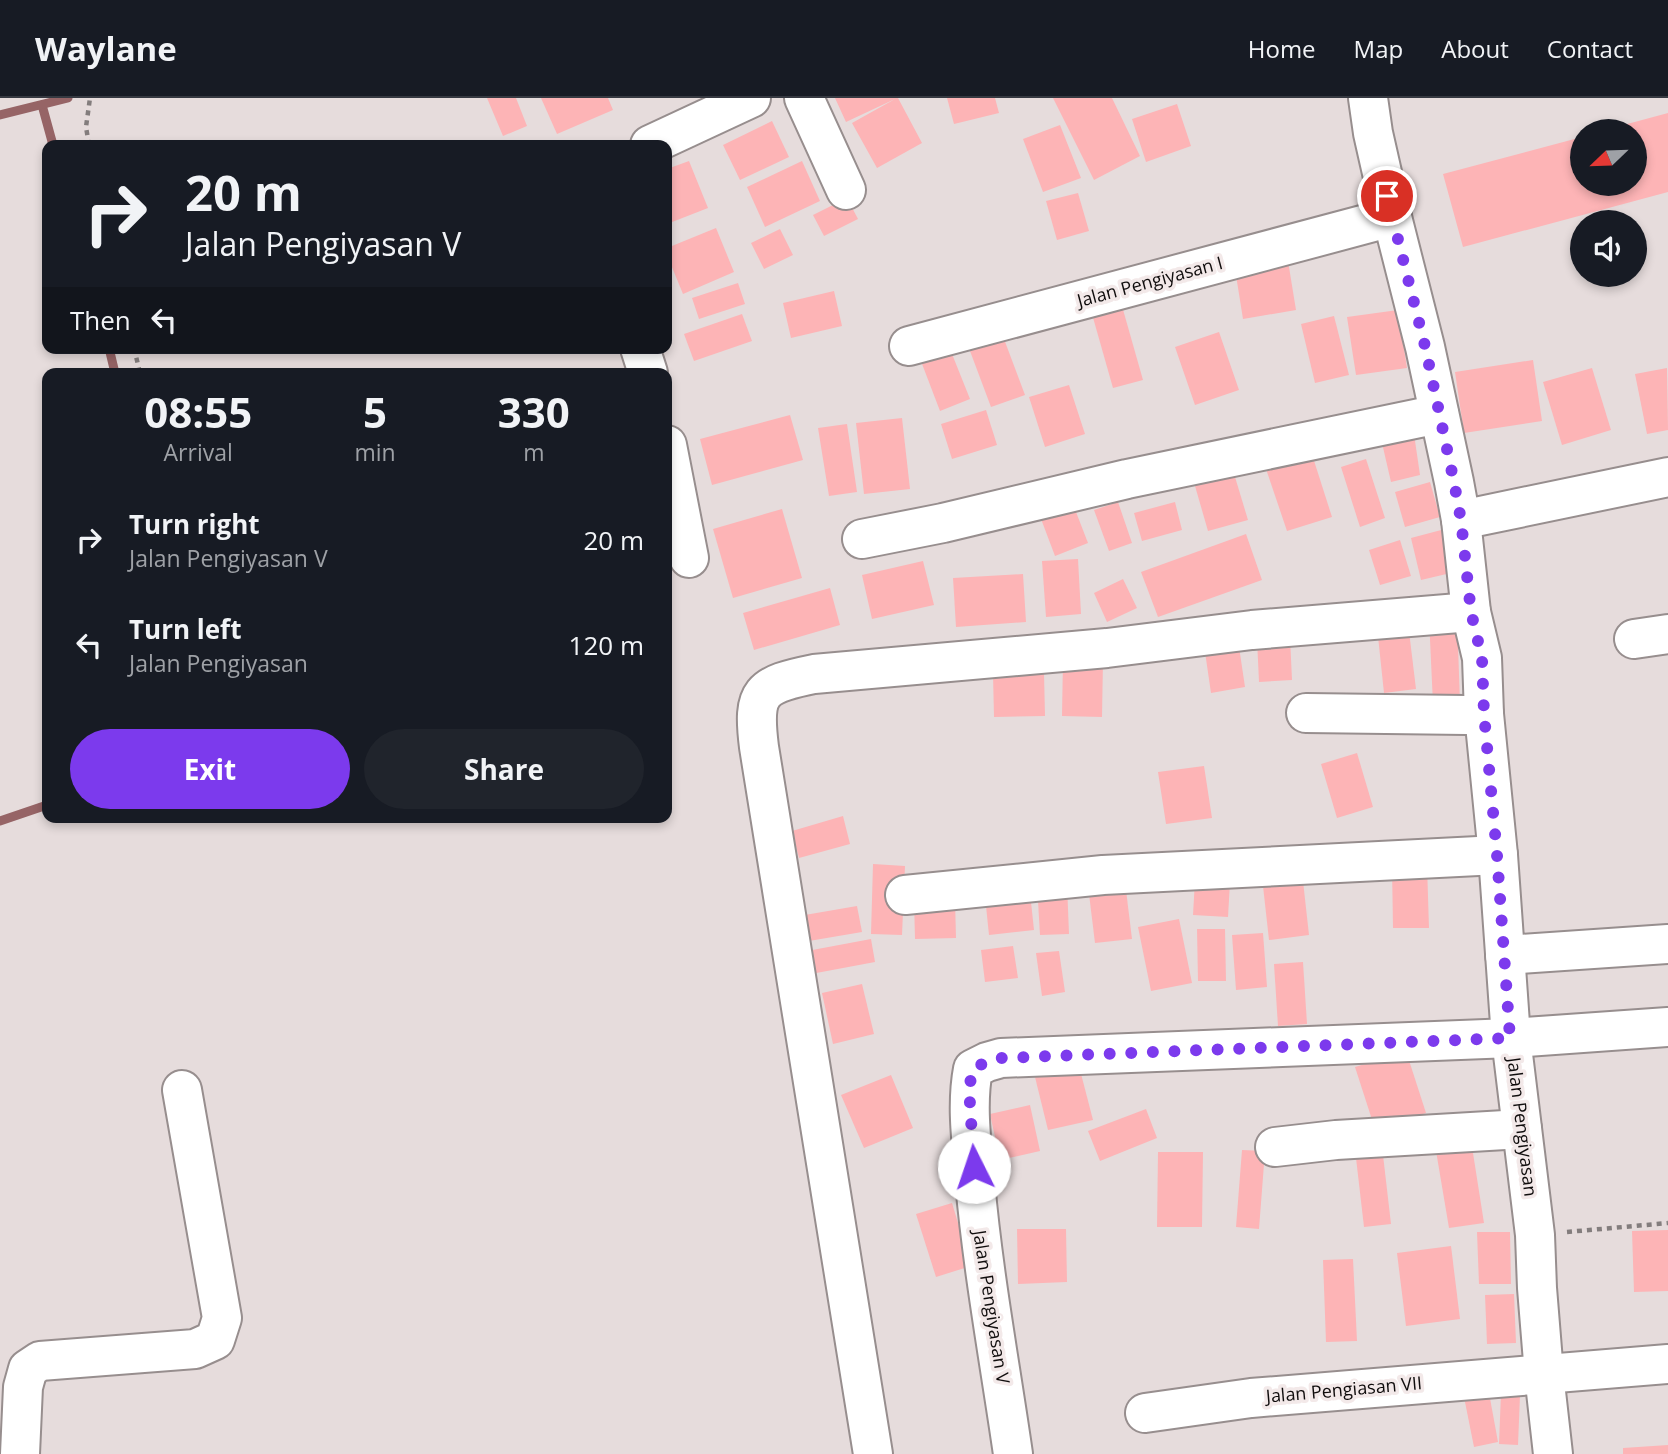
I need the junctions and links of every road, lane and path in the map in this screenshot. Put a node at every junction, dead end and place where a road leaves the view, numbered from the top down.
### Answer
1 (90, 98) edge
2 (751, 98) edge
3 (804, 98) edge
4 (1368, 98) edge
5 (88, 140) edge
6 (661, 140) edge
7 (846, 190) dead end
8 (1392, 217) junction
9 (909, 346) dead end
10 (1439, 414) junction
11 (672, 471) edge
12 (1668, 477) edge
13 (1461, 520) junction
14 (862, 539) dead end
15 (689, 558) dead end
16 (1471, 612) junction
17 (1306, 713) dead end
18 (1484, 714) junction
19 (1497, 855) junction
20 (905, 895) dead end
21 (1668, 944) edge
22 (1505, 955) junction
23 (1668, 1027) edge
24 (1510, 1038) junction
25 (182, 1090) dead end
26 (1522, 1129) junction
27 (1275, 1147) dead end
28 (1668, 1223) edge
29 (1535, 1235) junction
30 (1668, 1364) edge
31 (1544, 1374) junction
32 (1145, 1413) dead end
33 (20, 1454) edge
34 (873, 1454) edge
35 (1013, 1454) edge
36 (1553, 1454) edge

1 - 5 path
2 - 6 street
3 - 7 street
4 - 8 street, Jalan Pengiyasan
8 - 9 street, Jalan Pengiyasan I
8 - 10 street, Jalan Pengiyasan
10 - 13 street, Jalan Pengiyasan
10 - 14 street
11 - 15 street
12 - 13 street
13 - 16 street, Jalan Pengiyasan
16 - 18 street, Jalan Pengiyasan
16 - 34 street
17 - 18 street
18 - 19 street, Jalan Pengiyasan
19 - 20 street
19 - 22 street, Jalan Pengiyasan
21 - 22 street
22 - 24 street, Jalan Pengiyasan
23 - 24 street
24 - 26 street, Jalan Pengiyasan
24 - 35 street, Jalan Pengiyasan V
25 - 33 street
26 - 27 street
26 - 29 street, Jalan Pengiyasan
28 - 29 path
29 - 31 street, Jalan Pengiyasan
30 - 31 street, Jalan Pengiasan VII
31 - 32 street, Jalan Pengiasan VII
31 - 36 street, Jalan Pengiyasan

